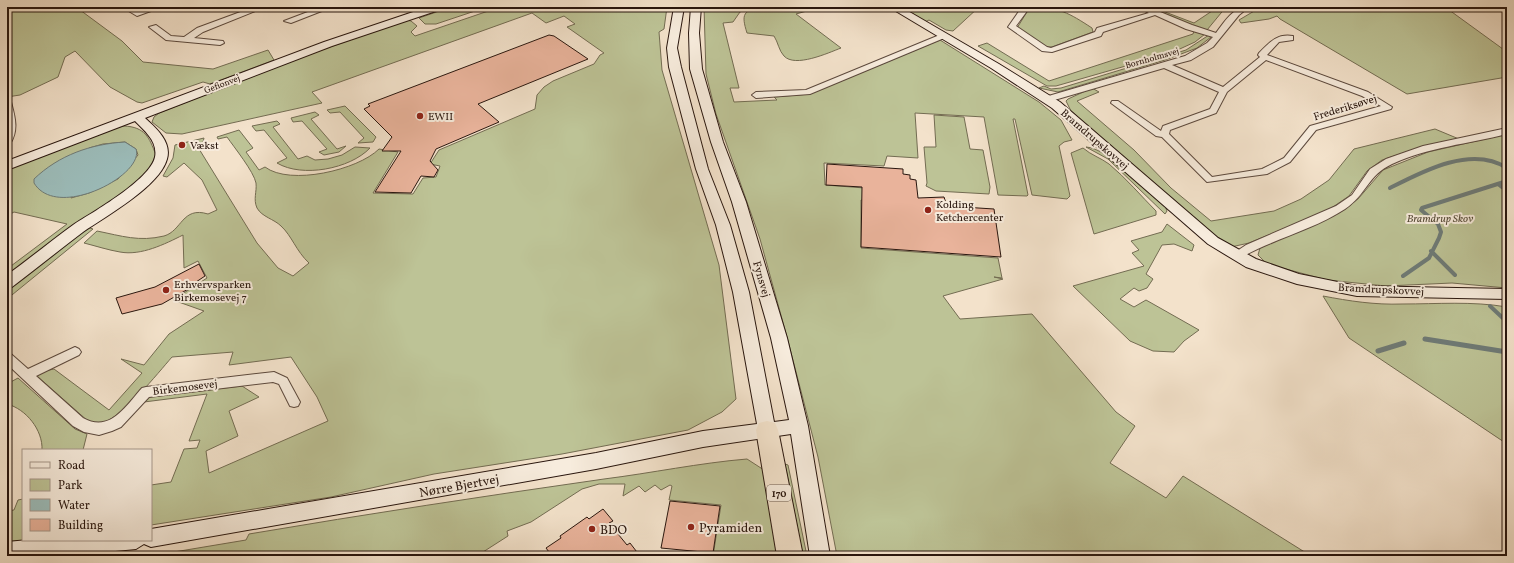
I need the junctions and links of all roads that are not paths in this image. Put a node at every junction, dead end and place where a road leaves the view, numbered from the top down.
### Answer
1 (126, 7) edge
2 (158, 7) edge
3 (261, 7) edge
4 (328, 7) edge
5 (438, 7) edge
6 (679, 7) edge
7 (696, 7) edge
8 (894, 7) edge
9 (1026, 7) edge
10 (1142, 7) edge
11 (1245, 7) edge
12 (1500, 7) edge
13 (1507, 12) edge
14 (1155, 13) junction
15 (288, 21) dead end
16 (153, 27) dead end
17 (945, 36) junction
18 (1218, 36) junction
19 (1290, 38) dead end
20 (186, 39) junction
21 (220, 43) dead end
22 (1265, 58) junction
23 (1166, 65) junction
24 (1224, 91) junction
25 (756, 95) dead end
26 (1048, 99) junction
27 (7, 102) edge
28 (1115, 103) dead end
29 (137, 116) junction
30 (1507, 131) edge
31 (1164, 134) junction
32 (7, 142) edge
33 (7, 166) edge
34 (1236, 255) junction
35 (7, 283) edge
36 (1507, 294) edge
37 (75, 352) dead end
38 (7, 357) edge
39 (26, 375) junction
40 (294, 402) dead end
41 (799, 426) junction
42 (767, 430) junction
43 (152, 538) edge
44 (129, 541) edge
45 (109, 544) junction
46 (7, 551) edge
47 (60, 556) edge
48 (790, 556) edge
49 (820, 556) edge

1 - 2 street
3 - 20 street
4 - 15 street
5 - 29 main road, Gefionvej
6 - 42 main road, 170
7 - 41 main road, Fynsvej
8 - 17 main road, Bramdrupskovvej
9 - 14 street
10 - 14 street
11 - 18 street, Bornholmsvej
12 - 13 street
14 - 18 street
16 - 20 street
17 - 25 street
17 - 26 main road, Bramdrupskovvej
18 - 23 street, Bornholmsvej
19 - 22 street
20 - 21 street
22 - 24 street
22 - 31 street, Frederiksøvej
23 - 24 street
23 - 26 street, Bornholmsvej
24 - 31 street
26 - 34 main road, Bramdrupskovvej
27 - 32 street
28 - 31 street, Frederiksøvej
29 - 33 main road, Gefionvej
29 - 35 main road
30 - 34 street
34 - 36 main road, Bramdrupskovvej
37 - 39 street
38 - 39 street, Birkemosevej
39 - 40 street, Birkemosevej
41 - 42 main road, Nørre Bjertvej
41 - 49 main road, Fynsvej
42 - 43 main road, Nørre Bjertvej
42 - 48 highway, 170
44 - 45 main road
45 - 46 main road
45 - 47 main road

